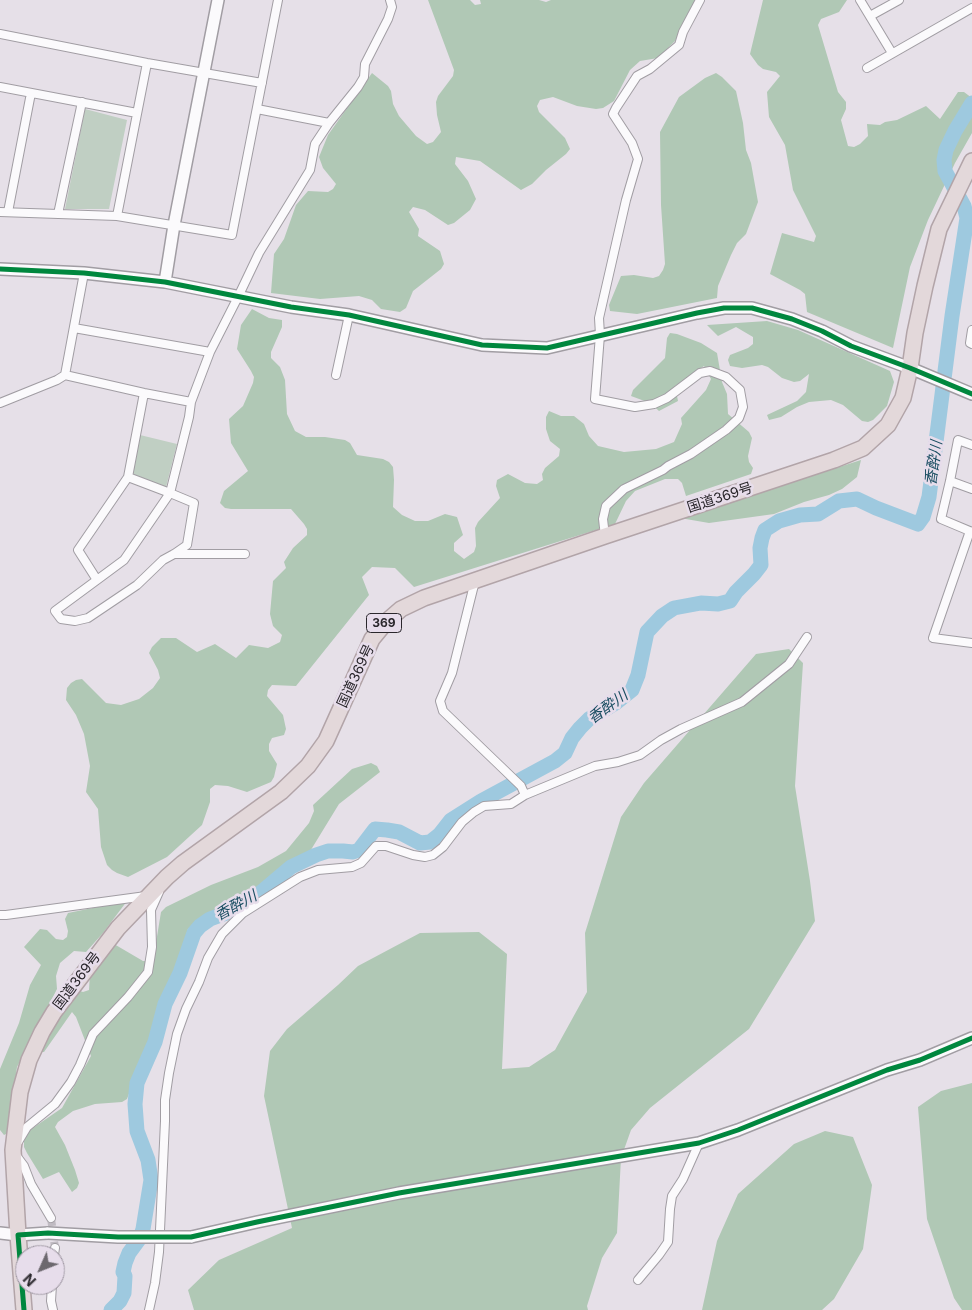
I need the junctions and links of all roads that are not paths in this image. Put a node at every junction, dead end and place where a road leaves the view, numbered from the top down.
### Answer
1 (218, 0) edge
2 (278, 0) edge
3 (390, 0) edge
4 (700, 0) edge
5 (860, 0) edge
6 (899, 0) edge
7 (972, 8) edge
8 (870, 16) junction
9 (0, 34) edge
10 (892, 53) junction
11 (147, 63) junction
12 (867, 68) dead end
13 (204, 73) junction
14 (262, 83) junction
15 (0, 87) edge
16 (31, 93) junction
17 (82, 102) junction
18 (257, 109) junction
19 (137, 113) junction
20 (329, 123) junction
21 (972, 162) edge
22 (4, 212) edge
23 (58, 214) junction
24 (117, 216) junction
25 (174, 225) junction
26 (0, 268) edge
27 (84, 273) junction
28 (165, 282) junction
29 (238, 297) junction
30 (349, 315) junction
31 (74, 328) junction
32 (972, 330) edge
33 (600, 335) junction
34 (972, 344) edge
35 (210, 352) junction
36 (910, 368) junction
37 (65, 375) junction
38 (336, 375) dead end
39 (144, 393) junction
40 (972, 394) edge
41 (191, 402) junction
42 (0, 403) edge
43 (972, 445) edge
44 (128, 477) junction
45 (950, 481) junction
46 (972, 489) edge
47 (170, 493) junction
48 (971, 531) edge
49 (605, 536) junction
50 (174, 554) junction
51 (245, 554) dead end
52 (97, 580) junction
53 (474, 581) junction
54 (807, 638) dead end
55 (972, 642) edge
56 (525, 795) junction
57 (167, 877) junction
58 (148, 895) junction
59 (0, 915) edge
60 (972, 1038) edge
61 (699, 1143) junction
62 (13, 1150) junction
63 (51, 1218) tunnel mouth
64 (0, 1233) edge
65 (18, 1235) junction
66 (638, 1280) dead end
67 (51, 1295) edge
68 (24, 1310) edge
69 (53, 1310) edge
70 (149, 1310) edge

1 - 13 street
2 - 14 street
3 - 20 street
4 - 33 street
5 - 8 street
6 - 8 street
7 - 10 street
8 - 10 street
9 - 11 street
10 - 12 street
11 - 13 street
11 - 19 street
13 - 14 street
13 - 25 street
14 - 18 street
15 - 16 street
16 - 17 street
16 - 22 street
17 - 19 street
17 - 23 street
18 - 20 street
18 - 25 street
19 - 24 street
20 - 29 street
21 - 36 highway, 国道369号 / 369
22 - 23 street
23 - 24 street
24 - 25 street
25 - 28 street
26 - 27 street
27 - 28 street
27 - 31 street
28 - 29 street
29 - 30 street
29 - 35 street
30 - 33 street
30 - 38 street
31 - 35 street
31 - 37 street
32 - 34 street
33 - 36 street
33 - 49 street
35 - 41 street
36 - 40 street
36 - 49 highway, 国道369号 / 369
37 - 39 street
37 - 42 street
39 - 41 street
39 - 44 street
41 - 47 street
43 - 45 street
44 - 47 street
44 - 52 street
45 - 46 street
45 - 48 street
47 - 50 street
47 - 52 street
48 - 55 street
49 - 53 highway, 国道369号 / 369
50 - 51 street
50 - 52 street
53 - 56 street
53 - 57 highway, 国道369号 / 369
54 - 56 street
56 - 70 street
57 - 58 highway, 国道369号 / 369
57 - 62 street
58 - 59 street
58 - 62 highway, 国道369号 / 369
60 - 61 street
61 - 65 street, bridge
61 - 66 street
62 - 63 street
62 - 65 highway, 国道369号 / 369
64 - 65 street
65 - 68 highway, 国道369号 / 369
67 - 69 street

